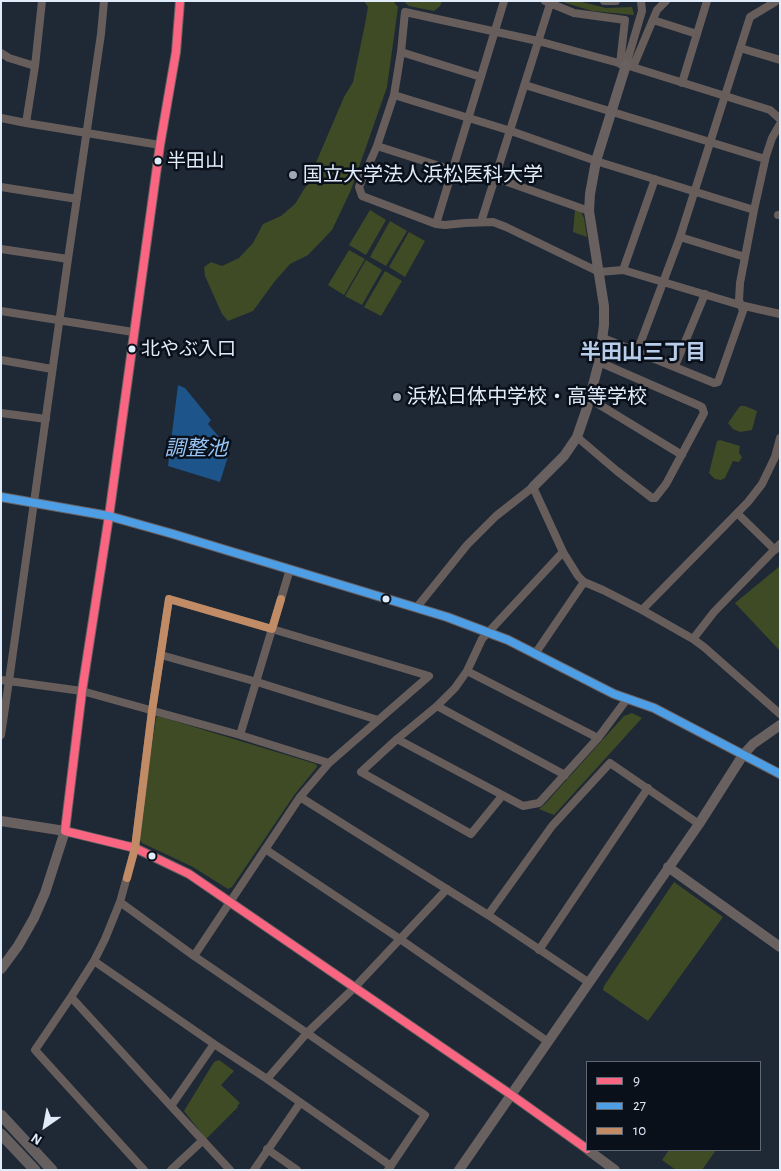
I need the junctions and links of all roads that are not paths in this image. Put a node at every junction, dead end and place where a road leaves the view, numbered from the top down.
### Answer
1 (42, 1) edge
2 (104, 1) edge
3 (180, 1) edge
4 (504, 1) edge
5 (604, 1) edge
6 (616, 1) edge
7 (641, 1) edge
8 (666, 1) edge
9 (707, 1) edge
10 (776, 2) edge
11 (547, 3) edge
12 (653, 20) junction
13 (494, 32) junction
14 (697, 34) junction
15 (538, 41) junction
16 (740, 48) junction
17 (401, 52) junction
18 (1, 53) edge
19 (780, 60) edge
20 (35, 66) junction
21 (626, 66) junction
22 (481, 77) junction
23 (682, 83) junction
24 (525, 85) junction
25 (394, 95) junction
26 (725, 96) junction
27 (612, 111) junction
28 (1, 118) edge
29 (468, 118) junction
30 (780, 119) edge
31 (26, 123) junction
32 (780, 124) edge
33 (511, 131) junction
34 (86, 133) junction
35 (710, 142) junction
36 (160, 144) junction
37 (377, 146) junction
38 (765, 159) junction
39 (596, 160) junction
40 (452, 170) junction
41 (496, 178) junction
42 (655, 179) junction
43 (1, 187) edge
44 (695, 191) junction
45 (77, 199) junction
46 (754, 210) junction
47 (589, 211) junction
48 (481, 222) junction
49 (436, 224) junction
50 (680, 237) junction
51 (1, 249) edge
52 (745, 257) junction
53 (68, 259) junction
54 (623, 270) junction
55 (599, 272) junction
56 (664, 282) junction
57 (705, 294) junction
58 (740, 305) junction
59 (1, 311) edge
60 (780, 314) edge
61 (60, 320) junction
62 (133, 332) junction
63 (603, 338) junction
64 (637, 352) junction
65 (1, 360) edge
66 (599, 362) junction
67 (675, 366) junction
68 (52, 369) junction
69 (590, 399) junction
70 (1, 413) edge
71 (46, 419) junction
72 (577, 437) junction
73 (780, 438) edge
74 (682, 455) junction
75 (532, 487) junction
76 (1, 497) edge
77 (35, 502) junction
78 (737, 513) junction
79 (109, 516) junction
80 (777, 547) edge
81 (563, 552) junction
82 (290, 569) junction
83 (584, 582) junction
84 (417, 608) junction
85 (642, 610) junction
86 (272, 629) junction
87 (488, 632) junction
88 (693, 640) junction
89 (535, 654) junction
90 (162, 656) junction
91 (467, 670) junction
92 (5, 681) edge
93 (257, 682) junction
94 (82, 691) junction
95 (627, 699) junction
96 (437, 706) junction
97 (152, 711) junction
98 (780, 714) edge
99 (2, 720) edge
100 (378, 720) junction
101 (780, 725) edge
102 (240, 735) junction
103 (1, 736) edge
104 (598, 738) junction
105 (397, 740) junction
106 (743, 755) junction
107 (329, 763) junction
108 (780, 774) edge
109 (565, 775) junction
110 (648, 788) junction
111 (502, 796) junction
112 (300, 797) junction
113 (1, 821) edge
114 (699, 824) junction
115 (65, 831) junction
116 (135, 848) junction
117 (265, 849) junction
118 (668, 868) junction
119 (447, 889) junction
120 (230, 901) junction
121 (120, 902) junction
122 (488, 915) junction
123 (400, 939) junction
124 (780, 947) edge
125 (539, 950) junction
126 (194, 956) junction
127 (94, 961) junction
128 (1, 969) edge
129 (588, 982) junction
130 (355, 987) junction
131 (71, 997) junction
132 (307, 1034) junction
133 (547, 1041) junction
134 (214, 1044) junction
135 (267, 1079) junction
136 (510, 1094) junction
137 (300, 1103) junction
138 (171, 1106) junction
139 (1, 1115) edge
140 (1, 1134) edge
141 (202, 1141) junction
142 (267, 1149) junction
143 (586, 1149) edge
144 (589, 1151) edge
145 (389, 1168) edge
146 (35, 1170) edge
147 (52, 1170) edge
148 (144, 1170) edge
149 (171, 1170) edge
150 (230, 1170) edge
151 (254, 1170) edge
152 (297, 1170) edge
153 (459, 1170) edge
154 (616, 1170) edge

1 - 20 street
2 - 34 street
3 - 36 street
4 - 13 street
5 - 6 street
7 - 21 street
8 - 12 street
9 - 14 street
10 - 16 street
11 - 15 street
11 - 21 street
12 - 14 street
12 - 21 street
13 - 15 street
13 - 17 street
13 - 22 street
14 - 23 street
15 - 21 street
15 - 24 street
16 - 19 street
16 - 26 street
17 - 22 street
17 - 25 street
18 - 20 street
20 - 31 street
21 - 23 street
21 - 27 street
22 - 29 street
23 - 26 street
24 - 27 street
24 - 33 street
25 - 29 street
25 - 37 street
26 - 30 street
26 - 35 street
27 - 35 street
27 - 39 street
28 - 31 street
29 - 33 street
29 - 40 street
31 - 34 street
32 - 38 street
33 - 39 street
33 - 41 street
34 - 36 street
34 - 45 street
35 - 38 street
35 - 44 street
36 - 62 street
37 - 40 street
37 - 49 street
38 - 46 street
39 - 42 street
39 - 47 street
40 - 49 street
41 - 47 street
41 - 48 street
42 - 44 street
42 - 54 street
43 - 45 street
44 - 46 street
44 - 50 street
45 - 53 street
46 - 52 street
47 - 55 street
48 - 49 street
48 - 55 street
50 - 52 street
50 - 56 street
51 - 53 street
52 - 58 street
53 - 61 street
54 - 55 street
54 - 56 street
55 - 63 street
56 - 57 street
56 - 64 street
57 - 58 street
57 - 67 street
58 - 60 street
58 - 67 street
59 - 61 street
61 - 62 street
61 - 68 street
62 - 79 street
63 - 64 street
63 - 66 street
64 - 67 street
65 - 68 street
66 - 69 street
66 - 74 street
68 - 71 street
69 - 72 street
69 - 74 street
70 - 71 street
71 - 77 street
72 - 74 street
72 - 75 street
73 - 78 street
75 - 81 street
75 - 84 street
76 - 77 street
77 - 79 street
77 - 92 street
78 - 80 street
78 - 85 street
79 - 82 street
79 - 94 street
80 - 88 street
81 - 83 street
81 - 87 street
82 - 84 street
82 - 86 street
83 - 85 street
83 - 89 street
84 - 87 street
85 - 88 street
86 - 90 street
86 - 93 street
86 - 100 street
87 - 89 street
87 - 91 street
88 - 98 street
89 - 95 street
90 - 93 street
90 - 97 street
91 - 96 street
91 - 104 street
92 - 94 street
92 - 99 street
93 - 100 street
93 - 102 street
94 - 97 street
94 - 115 street
95 - 104 street
95 - 106 street
96 - 105 street
96 - 109 street
97 - 102 street
97 - 116 street
99 - 103 street
100 - 107 street
101 - 106 street
102 - 107 street
104 - 109 street
105 - 111 street
105 - 111 street
106 - 108 street
106 - 114 street
107 - 112 street
109 - 111 street
110 - 114 street
110 - 122 street
110 - 125 street
112 - 117 street
112 - 119 street
113 - 115 street
114 - 118 street
115 - 116 street
115 - 128 street
116 - 120 street
116 - 121 street
117 - 120 street
117 - 123 street
118 - 124 street
118 - 129 street
119 - 122 street
119 - 123 street
120 - 126 street
120 - 130 street
121 - 126 street
121 - 127 street
122 - 125 street
123 - 130 street
123 - 133 street
125 - 129 street
126 - 132 street
127 - 131 street
127 - 134 street
129 - 133 street
130 - 132 street
130 - 136 street
131 - 138 street
131 - 148 street
132 - 135 street
132 - 145 street
133 - 136 street
134 - 135 street
134 - 138 street
135 - 137 street
136 - 143 street
136 - 153 street
137 - 142 street
137 - 145 street
138 - 141 street
139 - 147 main road
140 - 146 main road
141 - 149 street
141 - 150 street
142 - 151 street
142 - 152 street
144 - 154 street

